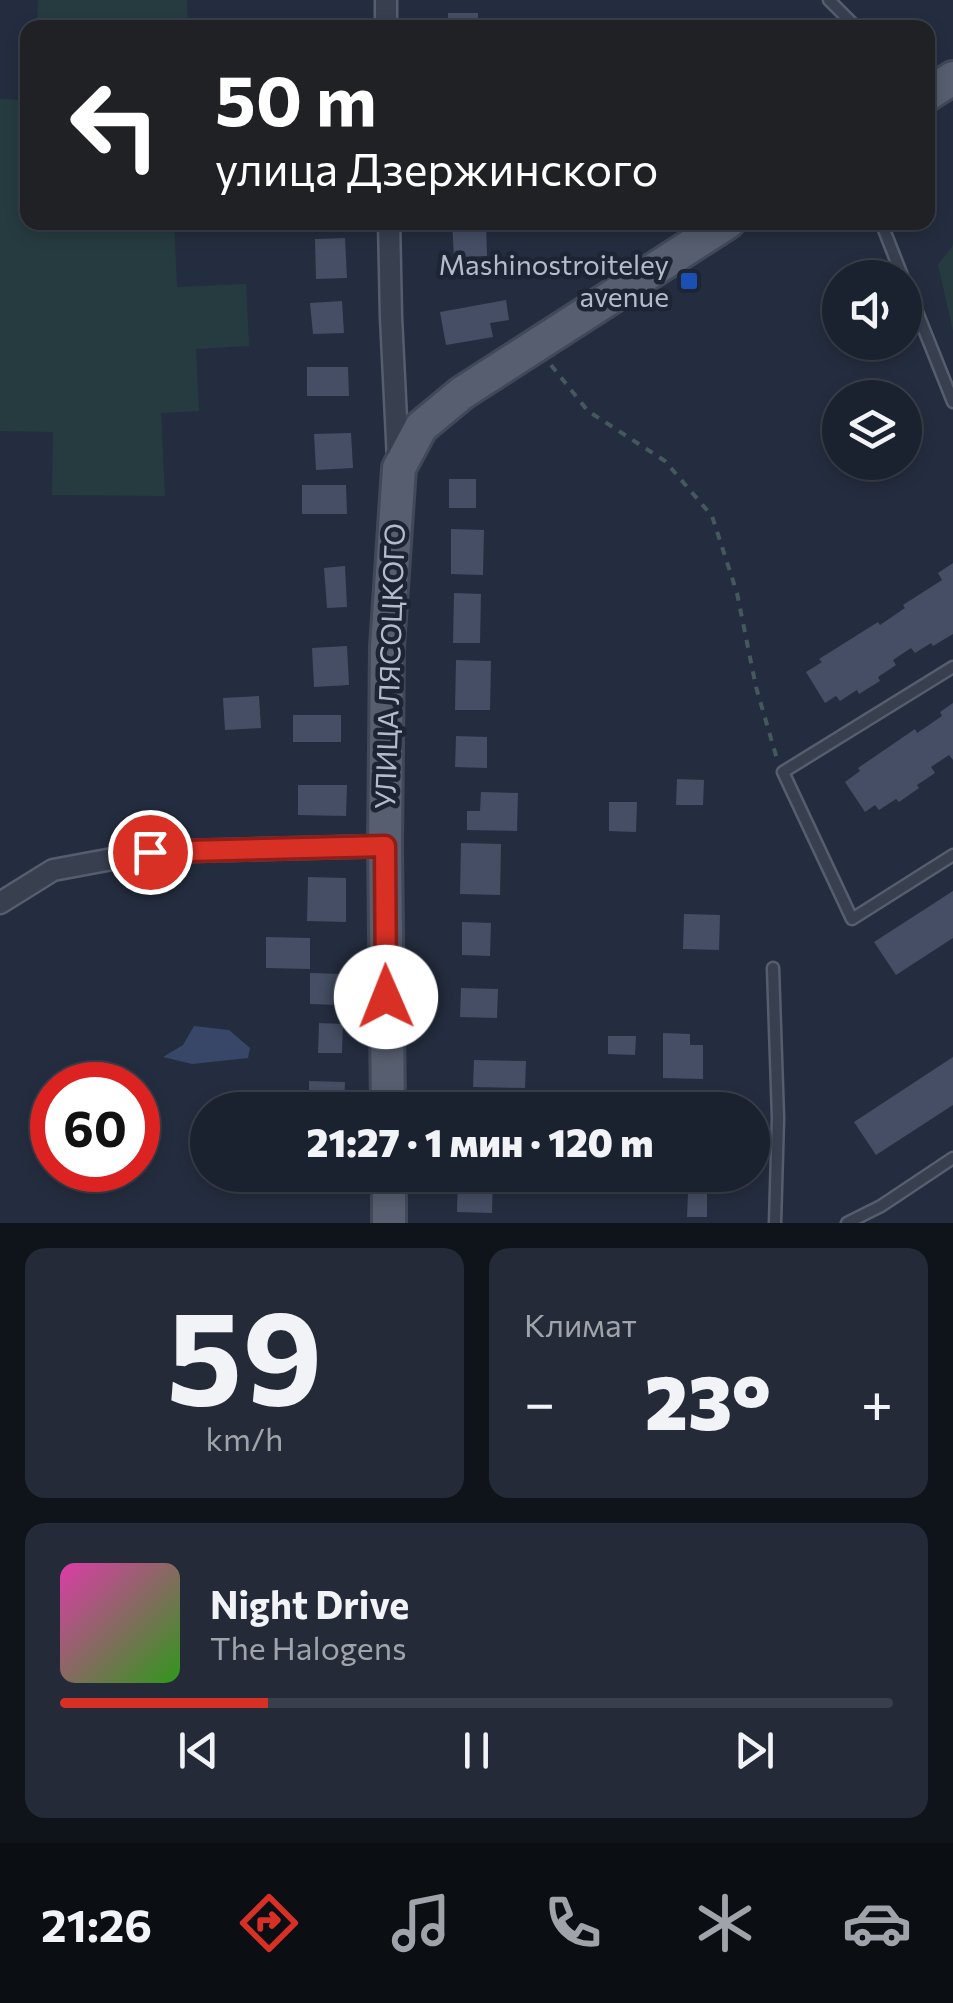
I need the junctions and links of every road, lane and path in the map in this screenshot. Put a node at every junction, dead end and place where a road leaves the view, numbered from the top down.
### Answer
1 (829, 0) edge
2 (848, 20) edge
3 (389, 230) edge
4 (716, 230) edge
5 (883, 230) edge
6 (896, 260) edge
7 (922, 325) edge
8 (535, 346) junction
9 (953, 402) edge
10 (399, 468) junction
11 (953, 667) edge
12 (783, 772) junction
13 (385, 846) junction
14 (953, 855) edge
15 (0, 903) edge
16 (772, 968) dead end
17 (388, 1092) edge
18 (953, 1158) edge
19 (389, 1192) edge
20 (389, 1223) edge
21 (775, 1223) edge
22 (847, 1223) edge

1 - 2 lane
3 - 10 street, УЛИЦА ЛЯСОЦКОГО
4 - 8 main road
5 - 6 lane
7 - 9 lane
8 - 10 main road
8 - 12 path
10 - 13 main road, УЛИЦА ЛЯСОЦКОГО
11 - 12 lane
12 - 14 lane
13 - 15 street
13 - 17 main road, УЛИЦА ЛЯСОЦКОГО
16 - 21 lane
18 - 22 lane
19 - 20 main road

